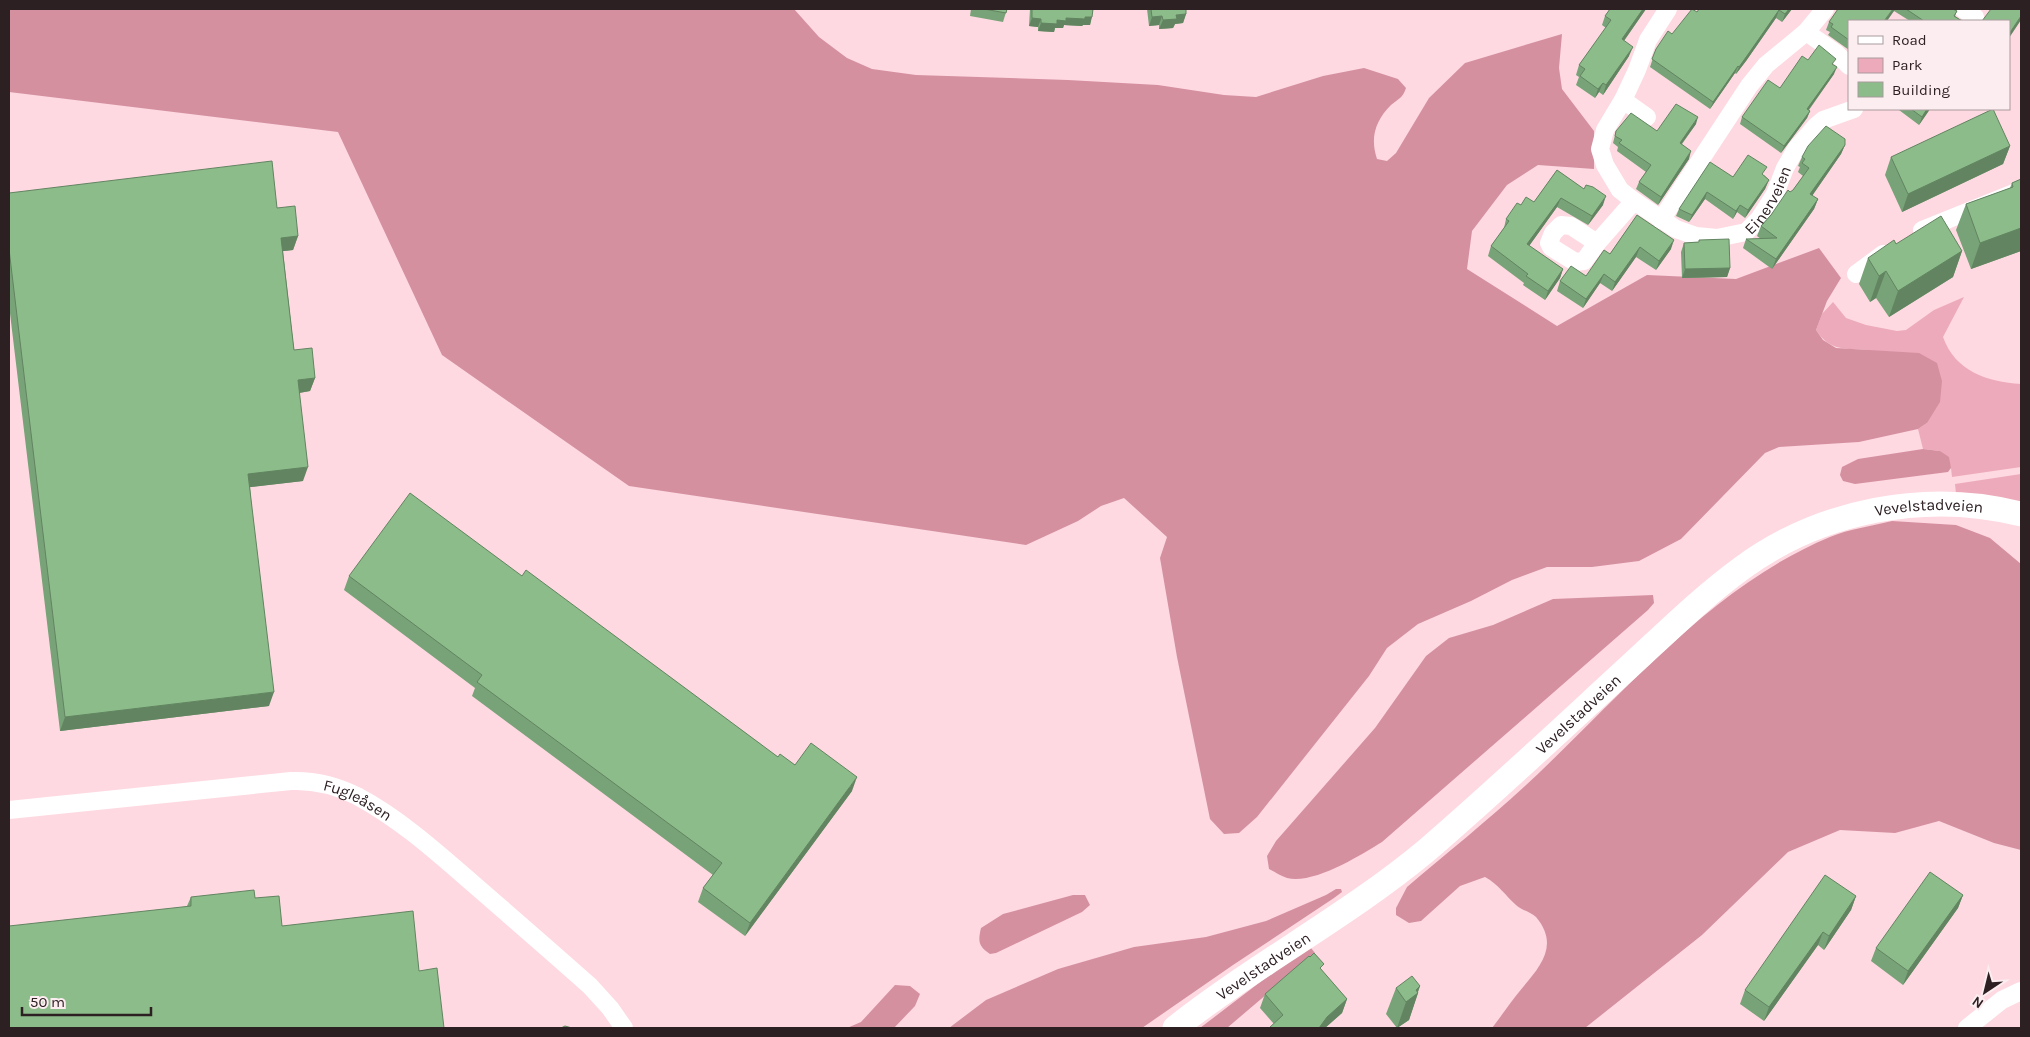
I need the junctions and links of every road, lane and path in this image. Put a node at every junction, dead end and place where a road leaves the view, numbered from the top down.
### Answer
1 (1668, 9) edge
2 (1825, 9) edge
3 (1806, 32) junction
4 (1848, 65) edge
5 (1623, 100) junction
6 (1851, 110) edge
7 (1647, 117) dead end
8 (2021, 190) edge
9 (1634, 201) junction
10 (1661, 220) junction
11 (1597, 243) dead end
12 (1856, 274) dead end
13 (2021, 514) edge
14 (9, 810) edge
15 (2021, 991) edge
16 (624, 1028) edge
17 (1175, 1028) edge
18 (1967, 1028) edge

1 - 5 street, Einerveien
2 - 3 street
3 - 4 street
3 - 10 street
5 - 7 street
5 - 9 street, Einerveien
6 - 10 street, Einerveien
8 - 12 street
9 - 10 street, Einerveien
9 - 11 street
13 - 17 main road, Vevelstadveien
14 - 16 street, Fugleåsen
15 - 18 street

